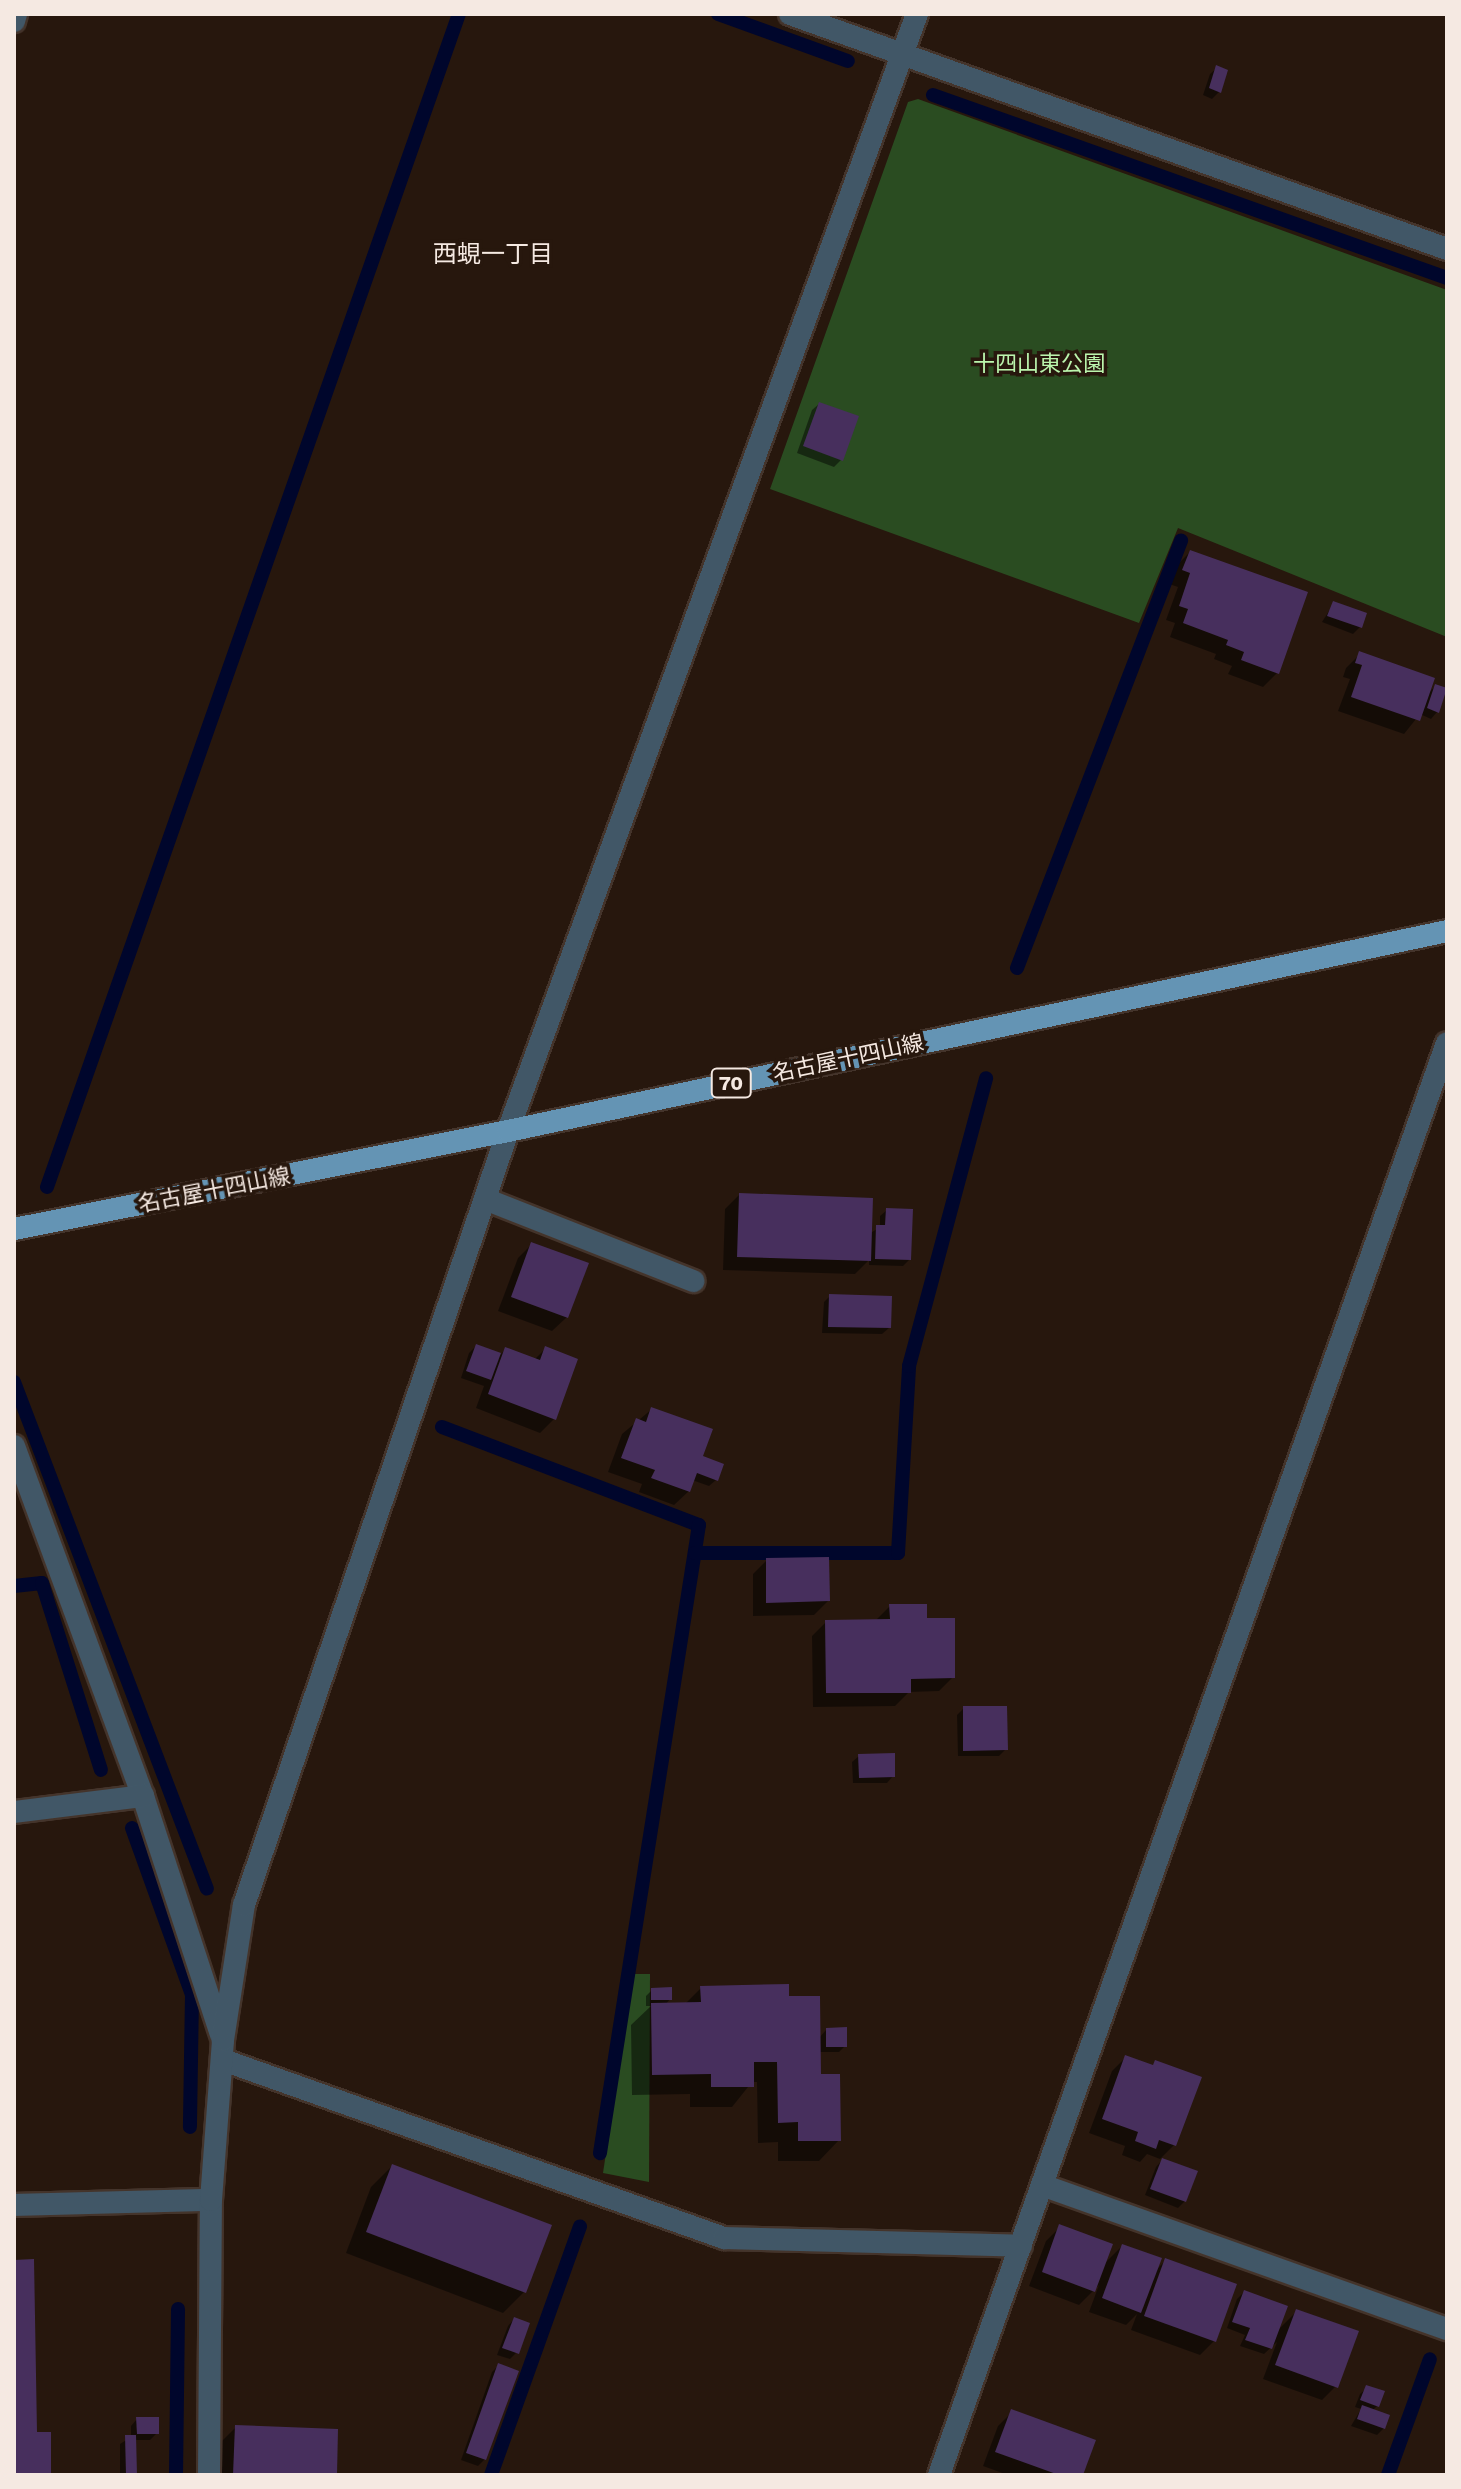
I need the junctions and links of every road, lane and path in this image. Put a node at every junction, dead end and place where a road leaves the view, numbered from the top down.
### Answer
1 (16, 14) edge
2 (790, 14) edge
3 (917, 14) edge
4 (14, 21) edge
5 (902, 55) junction
6 (1447, 249) edge
7 (1447, 931) edge
8 (1447, 1043) edge
9 (508, 1131) junction
10 (485, 1199) junction
11 (14, 1229) edge
12 (693, 1281) dead end
13 (14, 1446) edge
14 (143, 1796) junction
15 (14, 1812) edge
16 (223, 2050) junction
17 (1042, 2185) junction
18 (211, 2200) junction
19 (14, 2205) edge
20 (1021, 2246) junction
21 (1447, 2329) edge
22 (209, 2475) edge
23 (939, 2475) edge

1 - 4 street
2 - 5 street
3 - 5 street
5 - 6 street
5 - 9 street
7 - 9 main road, 名古屋十四山線 / 70
8 - 17 street
9 - 10 street
9 - 11 main road, 名古屋十四山線 / 70
10 - 12 street
10 - 16 street
13 - 14 street
14 - 15 street
14 - 16 street
16 - 18 street
16 - 20 street
17 - 20 street
17 - 21 street
18 - 19 street
18 - 22 street
20 - 23 street

